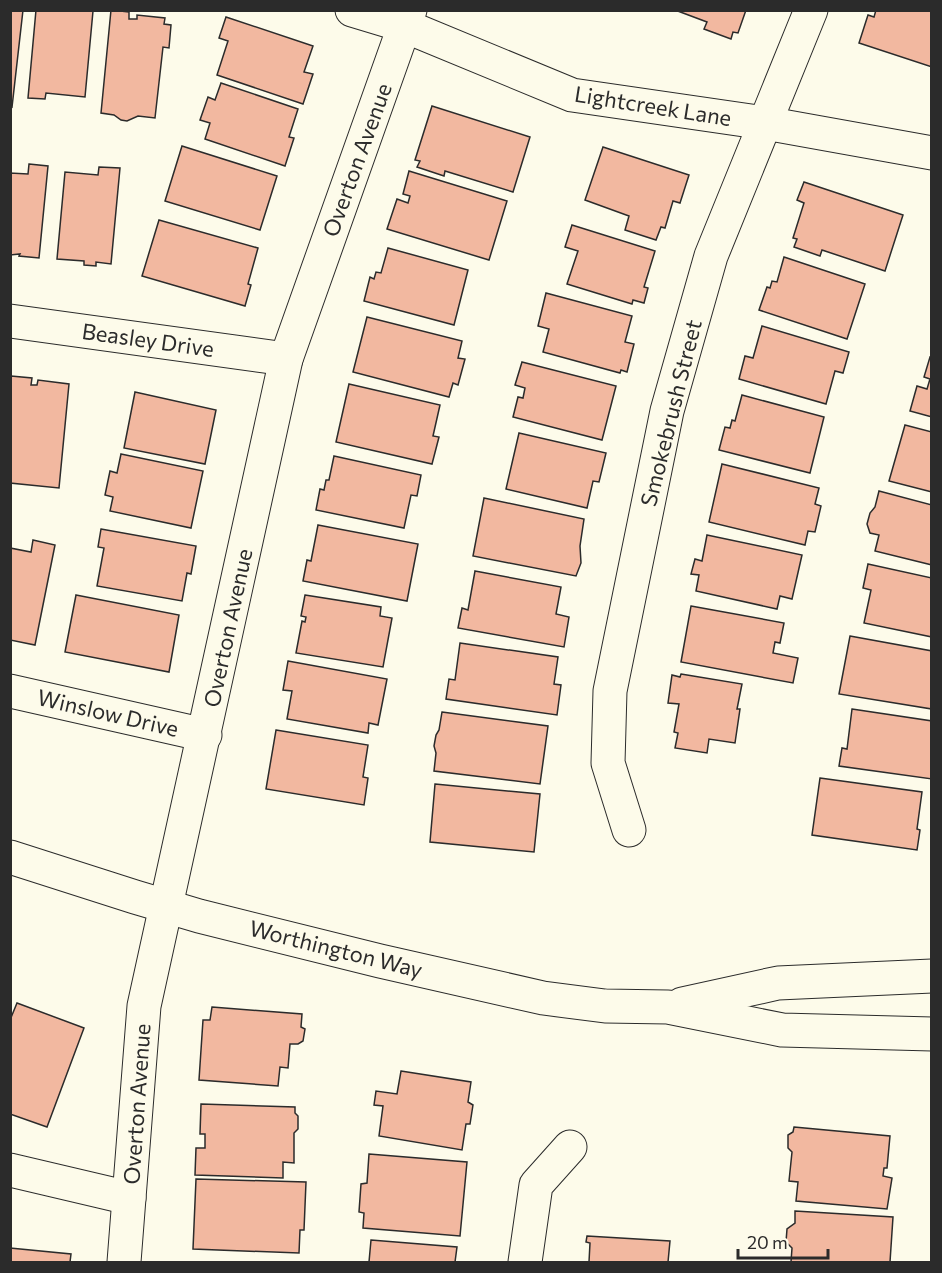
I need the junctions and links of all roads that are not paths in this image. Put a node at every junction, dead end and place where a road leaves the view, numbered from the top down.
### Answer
1 (352, 10) edge
2 (811, 10) edge
3 (407, 18) edge
4 (765, 123) junction
5 (932, 153) edge
6 (10, 321) edge
7 (286, 359) junction
8 (10, 691) edge
9 (205, 735) junction
10 (629, 830) dead end
11 (10, 858) edge
12 (165, 906) junction
13 (932, 975) edge
14 (668, 1007) junction
15 (932, 1034) edge
16 (570, 1147) dead end
17 (10, 1170) edge
18 (129, 1198) junction
19 (124, 1263) edge
20 (525, 1263) edge

1 - 3 street, Lightcreek Lane
2 - 4 street, Smokebrush Street
3 - 4 street, Lightcreek Lane
3 - 7 street, Overton Avenue
4 - 5 street, Lightcreek Lane
4 - 10 street, Smokebrush Street
6 - 7 street, Beasley Drive
7 - 9 street, Overton Avenue
8 - 9 street, Winslow Drive
9 - 12 street, Overton Avenue
11 - 12 street, Worthington Way
12 - 14 street, Worthington Way
12 - 18 street, Overton Avenue
13 - 14 street, Worthington Way
14 - 15 street, Worthington Way
16 - 20 street
17 - 18 street
18 - 19 street, Overton Avenue

